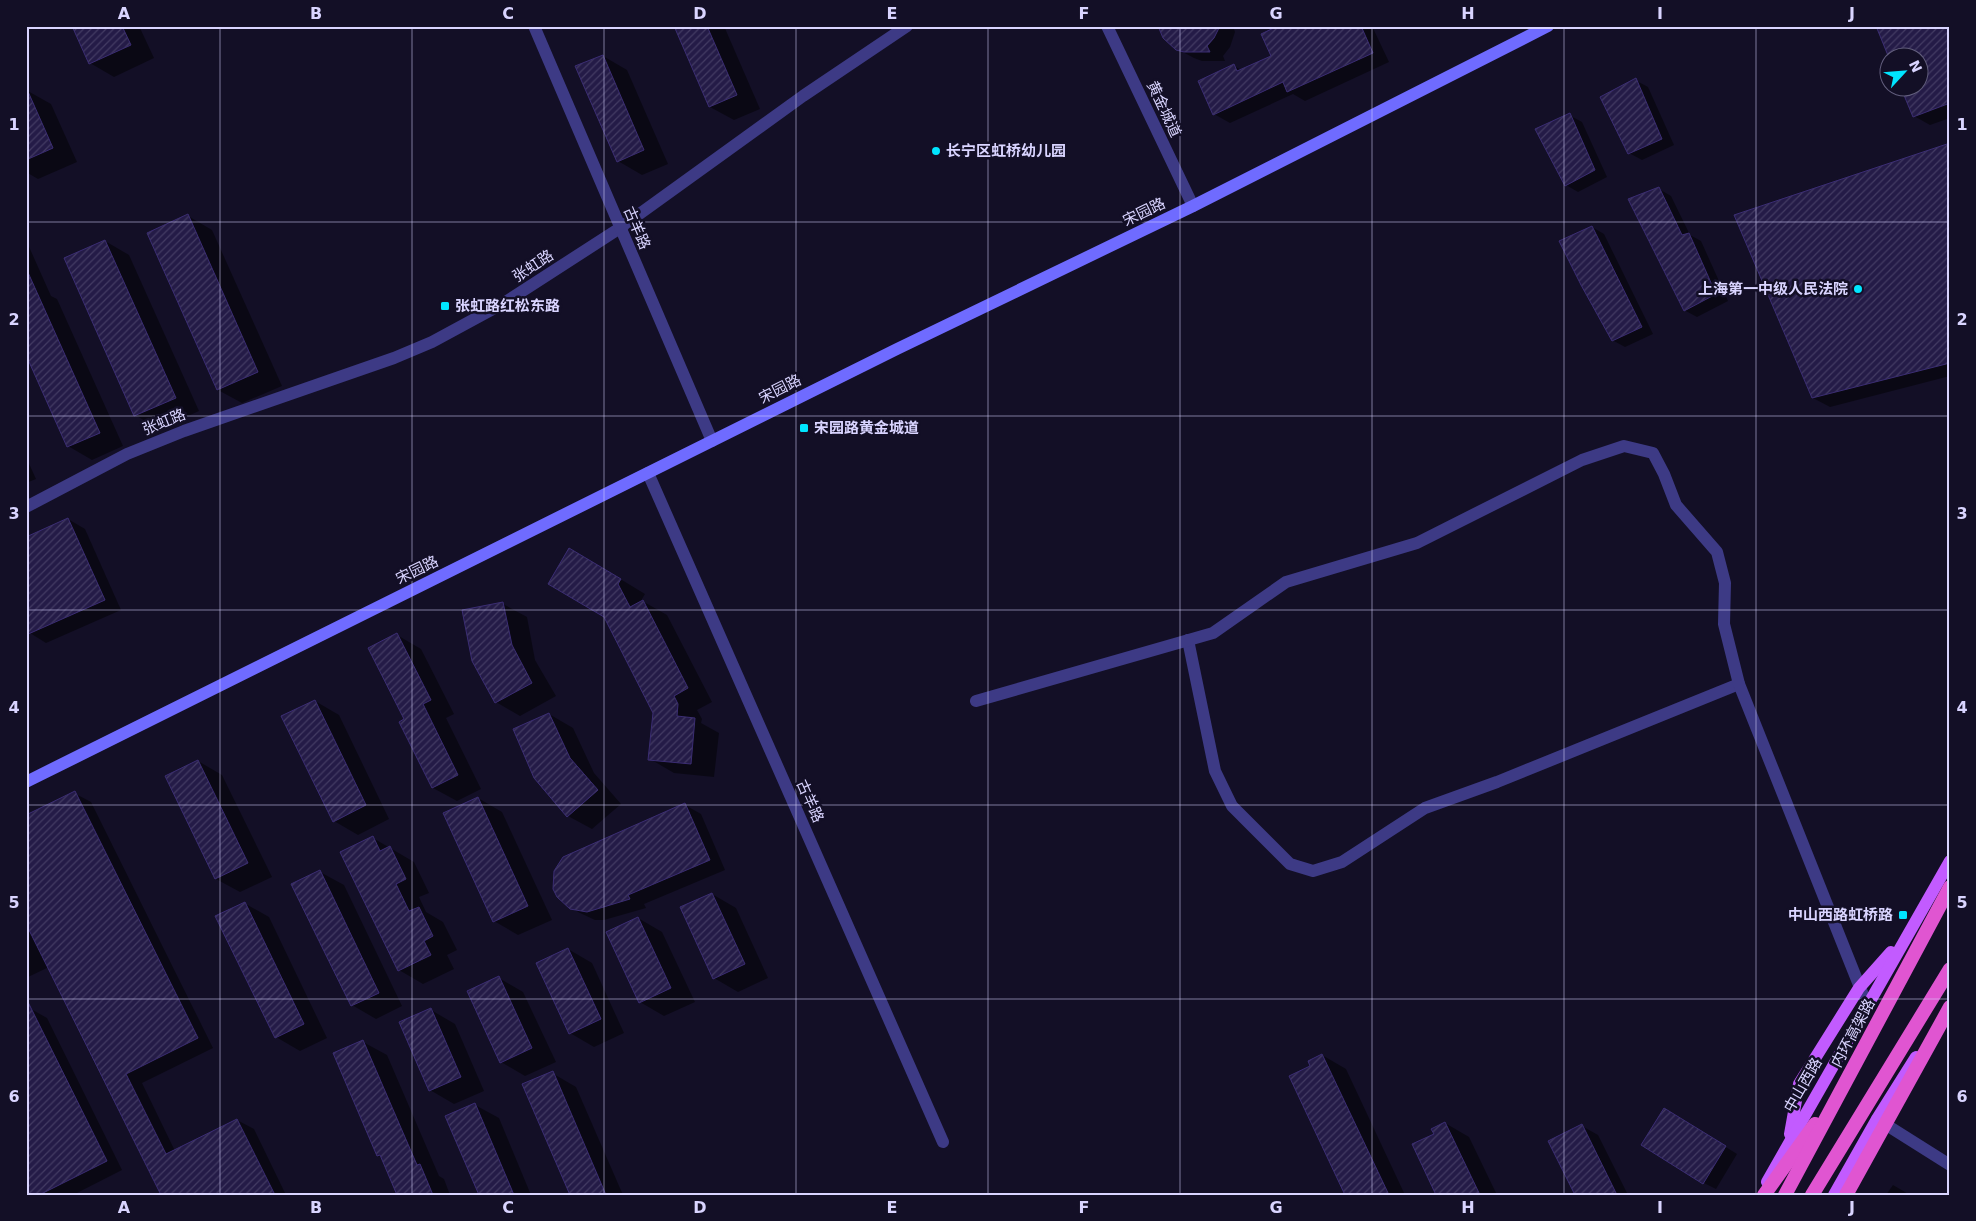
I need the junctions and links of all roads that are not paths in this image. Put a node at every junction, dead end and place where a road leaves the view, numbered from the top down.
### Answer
1 (534, 26) edge
2 (907, 26) edge
3 (1107, 26) edge
4 (1548, 26) edge
5 (1193, 206) junction
6 (620, 228) junction
7 (712, 441) junction
8 (648, 473) junction
9 (26, 507) edge
10 (1188, 640) junction
11 (1739, 684) junction
12 (976, 701) dead end
13 (26, 782) edge
14 (1950, 861) edge
15 (1950, 887) edge
16 (1908, 934) junction
17 (1950, 969) edge
18 (1859, 988) junction
19 (1950, 1002) edge
20 (1867, 1005) junction
21 (1950, 1007) edge
22 (1846, 1081) junction
23 (1877, 1119) junction
24 (943, 1142) dead end
25 (1789, 1144) junction
26 (1950, 1165) edge
27 (1762, 1195) edge
28 (1785, 1195) edge
29 (1812, 1195) edge
30 (1834, 1195) edge
31 (1846, 1195) edge

1 - 6 street, 古羊路
2 - 6 street, 张虹路
3 - 5 street, 黄金城道
4 - 5 main road, 宋园路
5 - 7 main road, 宋园路
6 - 7 street, 古羊路
6 - 9 street, 张虹路
7 - 8 main road, 宋园路
8 - 13 main road, 宋园路
8 - 24 street, 古羊路
10 - 11 street
10 - 11 street
10 - 12 street
11 - 18 street
14 - 16 main road, 中山西路
15 - 22 highway, 内环高架路
16 - 18 main road
16 - 20 main road, 中山西路
17 - 29 highway
18 - 20 street
18 - 25 main road
19 - 23 main road
20 - 25 main road, 中山西路
21 - 31 highway, bridge
22 - 27 highway
22 - 28 highway, 内环高架路
23 - 26 street
23 - 30 main road
25 - 27 main road, 中山西路

